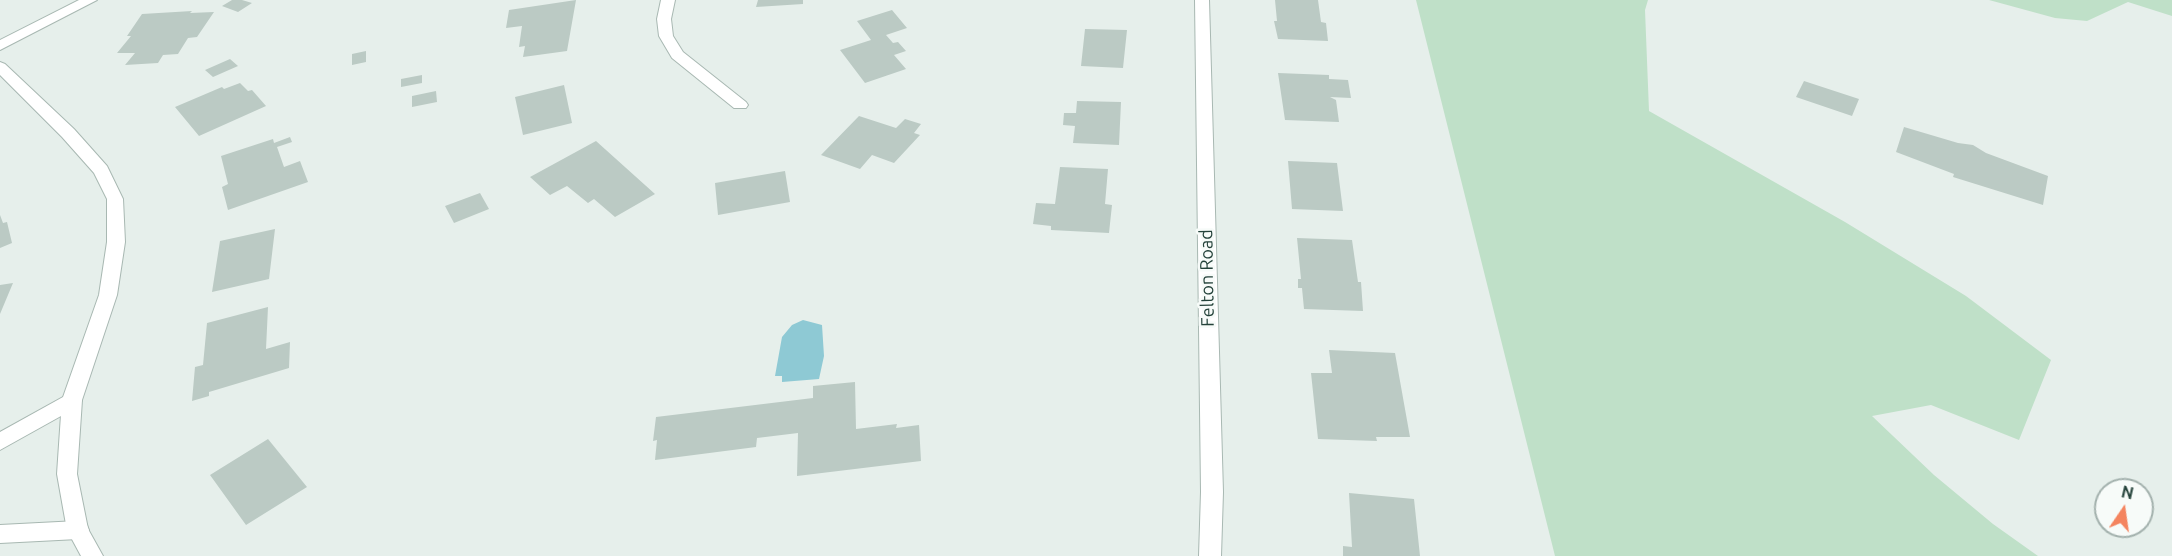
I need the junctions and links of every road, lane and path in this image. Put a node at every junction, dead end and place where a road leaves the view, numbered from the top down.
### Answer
1 (90, 0) edge
2 (668, 0) edge
3 (1202, 0) edge
4 (0, 46) edge
5 (0, 67) edge
6 (740, 105) dead end
7 (72, 400) junction
8 (0, 442) edge
9 (78, 530) junction
10 (0, 534) edge
11 (92, 556) edge
12 (1210, 556) edge

1 - 4 street
2 - 6 street
3 - 12 street, Felton Road
5 - 7 street
7 - 8 street
7 - 9 street
9 - 10 street
9 - 11 street

